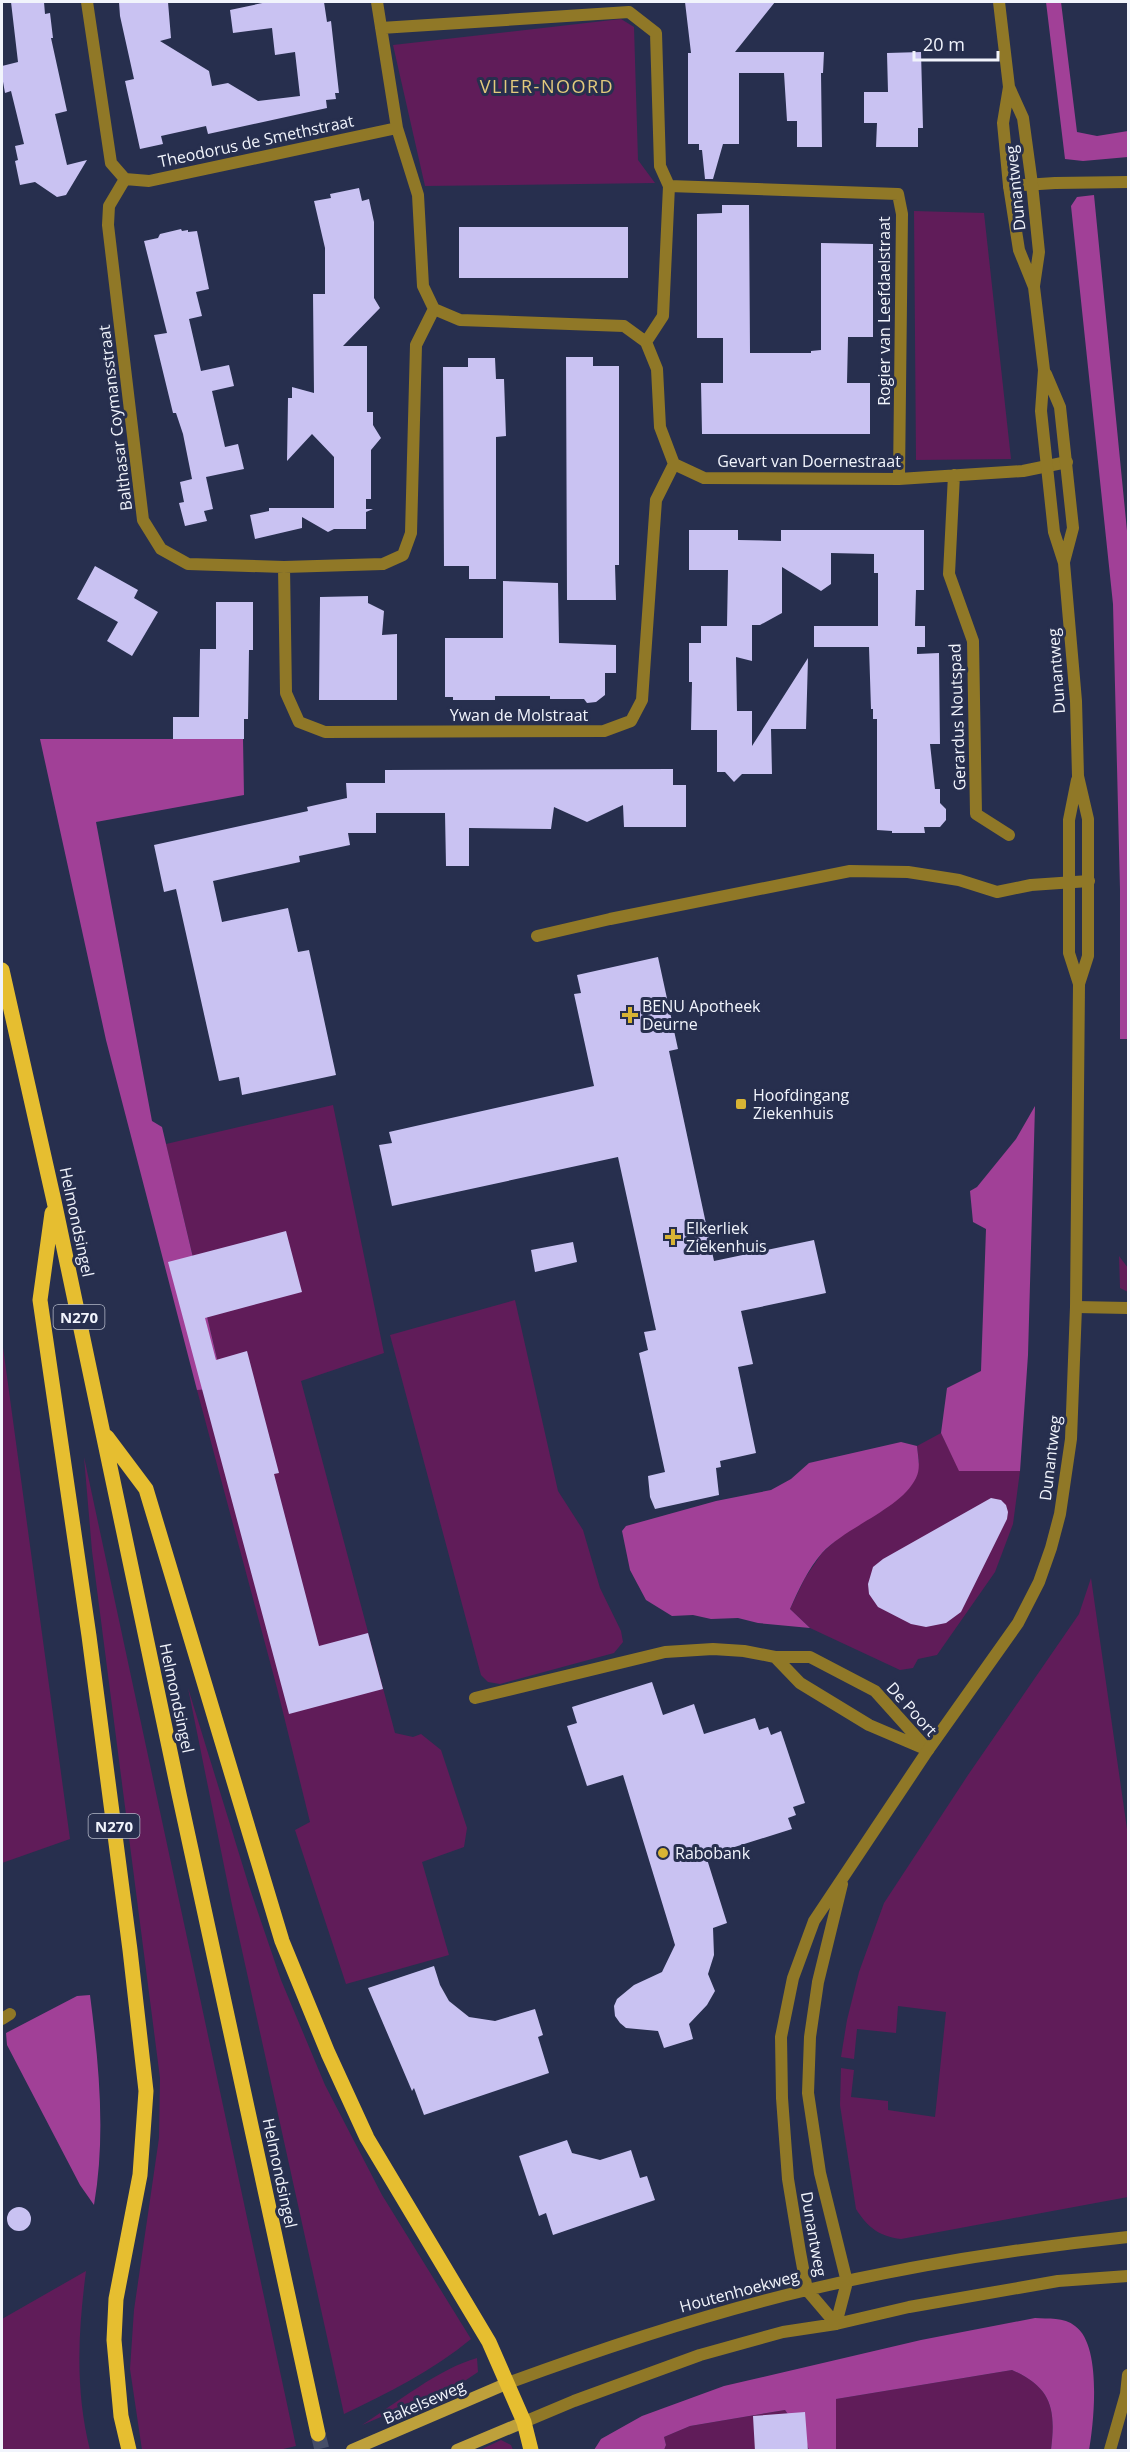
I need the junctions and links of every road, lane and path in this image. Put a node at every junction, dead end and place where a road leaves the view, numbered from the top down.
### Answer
1 (87, 2) edge
2 (377, 2) edge
3 (999, 2) edge
4 (381, 28) junction
5 (1010, 87) junction
6 (398, 128) junction
7 (125, 179) junction
8 (1128, 182) edge
9 (1032, 184) junction
10 (669, 186) junction
11 (1009, 186) junction
12 (1034, 287) junction
13 (434, 309) junction
14 (646, 342) junction
15 (1044, 370) junction
16 (1067, 462) junction
17 (674, 464) junction
18 (1046, 467) junction
19 (954, 475) junction
20 (899, 479) junction
21 (1064, 563) junction
22 (284, 567) junction
23 (1078, 776) junction
24 (1009, 835) dead end
25 (1069, 881) junction
26 (1089, 881) junction
27 (537, 936) dead end
28 (2, 970) edge
29 (1080, 984) junction
30 (54, 1201) junction
31 (1076, 1307) junction
32 (1128, 1308) edge
33 (104, 1432) junction
34 (775, 1657) junction
35 (475, 1698) dead end
36 (928, 1750) junction
37 (845, 1874) junction
38 (1128, 2237) edge
39 (1128, 2276) edge
40 (847, 2282) junction
41 (807, 2290) junction
42 (836, 2324) junction
43 (1128, 2375) edge
44 (508, 2383) junction
45 (524, 2422) junction
46 (318, 2434) tunnel mouth
47 (129, 2451) edge
48 (352, 2451) edge
49 (457, 2451) edge
50 (531, 2451) edge
51 (1110, 2451) edge

1 - 7 street
2 - 4 street
3 - 5 street, Dunantweg
4 - 6 street
4 - 10 street
5 - 9 street, Dunantweg
5 - 11 street, Dunantweg
6 - 7 street, Theodorus de Smethstraat
6 - 13 street
7 - 22 street, Balthasar Coymansstraat
8 - 9 street
9 - 11 street
9 - 12 street, Dunantweg
10 - 14 street
10 - 20 street, Rogier van Leefdaelstraat
11 - 12 street, Dunantweg
12 - 15 street, Dunantweg
13 - 14 street
13 - 22 street, Balthasar Coymansstraat
14 - 17 street
15 - 16 street, Dunantweg
15 - 18 street, Dunantweg
16 - 18 street, Gevart van Doernestraat
16 - 21 street, Dunantweg
17 - 20 street, Gevart van Doernestraat
17 - 22 street, Ywan de Molstraat
18 - 19 street, Gevart van Doernestraat
18 - 21 street, Dunantweg
19 - 20 street, Gevart van Doernestraat
19 - 24 street, Gerardus Noutspad
21 - 23 street, Dunantweg
23 - 25 street, Dunantweg
23 - 26 street, Dunantweg
25 - 26 street
25 - 27 street
25 - 29 street, Dunantweg
26 - 29 street, Dunantweg
28 - 30 main road, Helmondsingel / N270
29 - 31 street, Dunantweg
30 - 33 main road, Helmondsingel / N270
30 - 47 main road, N270
31 - 32 street
31 - 36 street, Dunantweg
33 - 44 main road, N270
33 - 46 main road, Helmondsingel / N270
34 - 35 street, De Poort
34 - 36 street, De Poort
34 - 36 street, De Poort
36 - 37 street, Dunantweg
37 - 40 street, Dunantweg
37 - 41 street, Dunantweg
38 - 40 street, Houtenhoekweg
39 - 42 street
40 - 41 street, Houtenhoekweg
40 - 42 street, Dunantweg
41 - 42 street, Dunantweg
41 - 44 street, Houtenhoekweg
42 - 45 street
43 - 51 street
44 - 45 main road, N270
44 - 48 main road, Bakelseweg
45 - 49 main road
45 - 50 main road, N270

